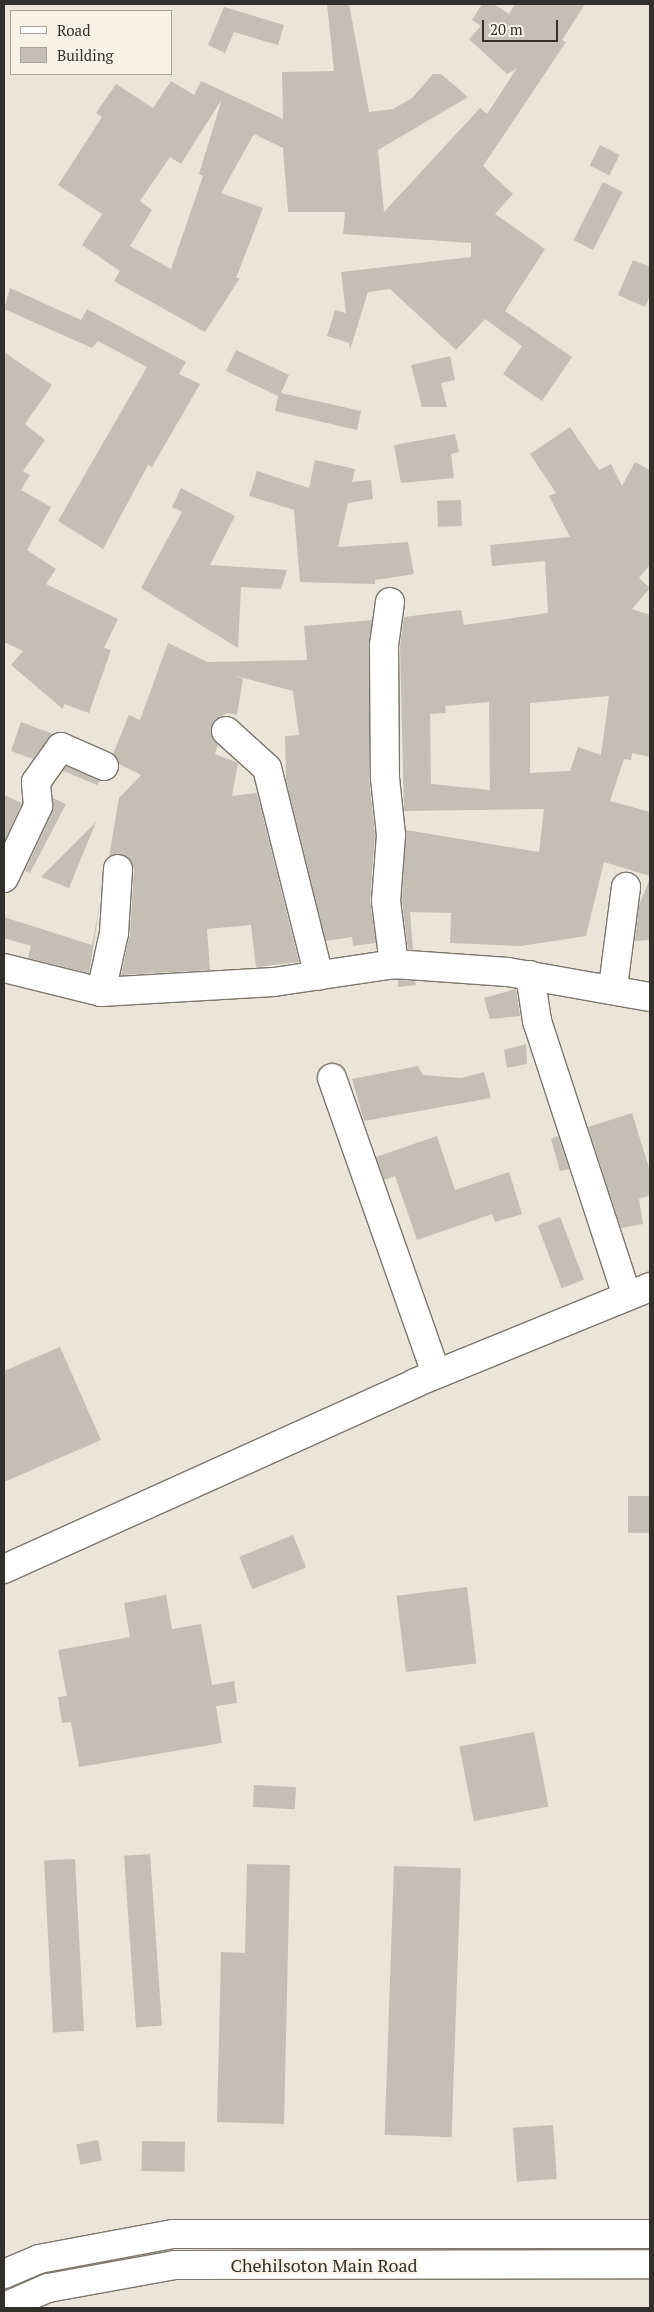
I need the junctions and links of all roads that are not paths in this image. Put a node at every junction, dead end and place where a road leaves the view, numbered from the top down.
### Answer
1 (390, 602) dead end
2 (226, 731) dead end
3 (104, 766) dead end
4 (118, 869) dead end
5 (4, 878) edge
6 (626, 887) dead end
7 (394, 964) junction
8 (4, 968) edge
9 (530, 975) junction
10 (319, 976) junction
11 (613, 987) junction
12 (101, 992) junction
13 (650, 997) edge
14 (332, 1078) dead end
15 (639, 1292) edge
16 (436, 1374) junction
17 (4, 1569) edge
18 (650, 2234) edge
19 (650, 2264) edge
20 (4, 2274) edge
21 (4, 2307) edge

1 - 7 street
2 - 10 street
3 - 5 street
4 - 12 street
6 - 11 street
7 - 9 street
7 - 10 street
8 - 12 street
9 - 11 street
9 - 15 street
10 - 12 street
11 - 13 street
14 - 16 street
15 - 16 street
16 - 17 street
18 - 20 street, Chehilsoton Main Road
19 - 21 street, Chehilsoton Main Road

